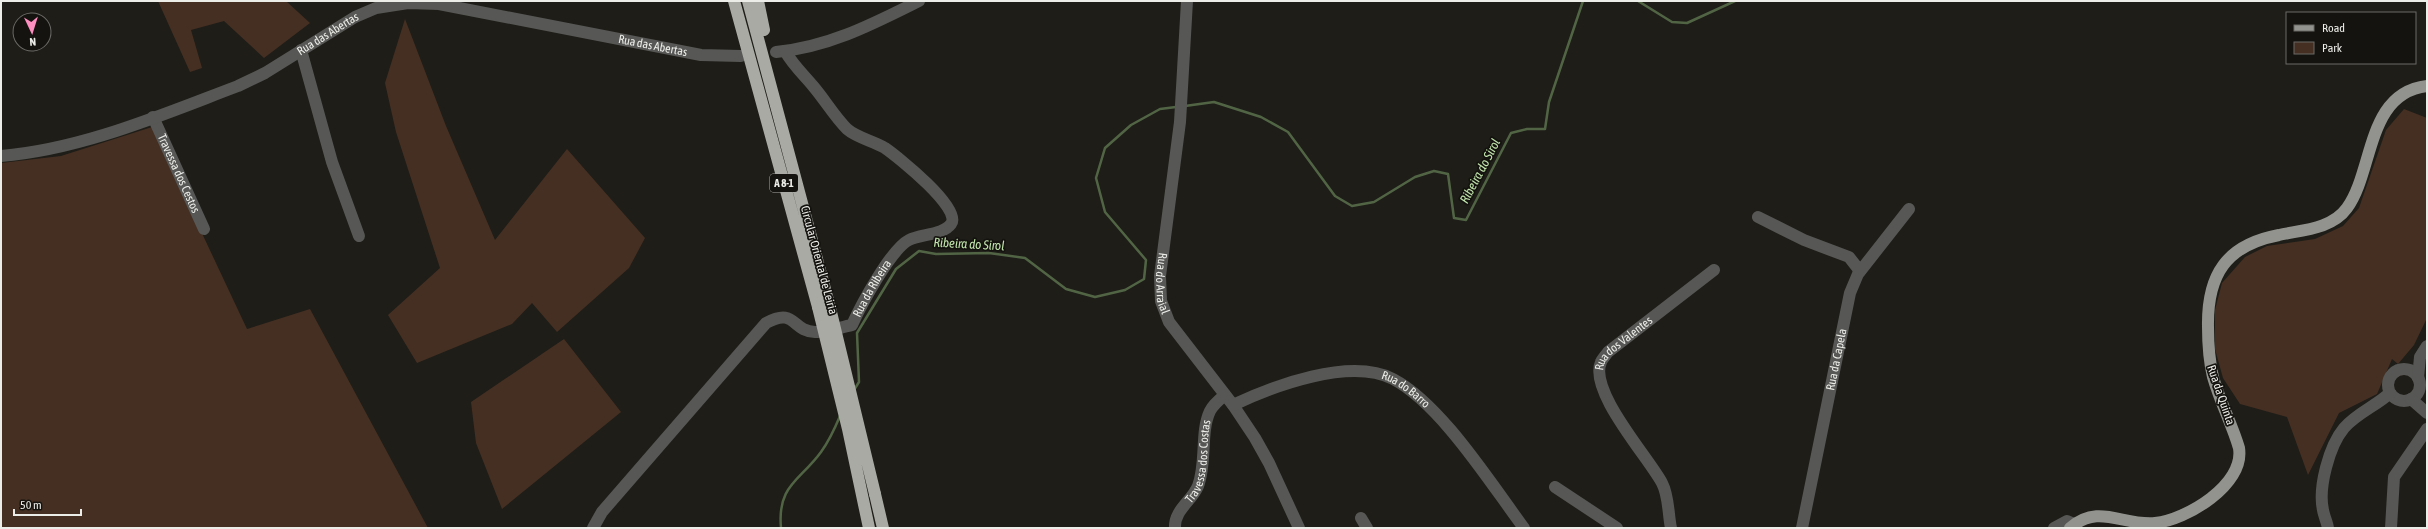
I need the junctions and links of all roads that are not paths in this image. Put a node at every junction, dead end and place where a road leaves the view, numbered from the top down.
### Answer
1 (734, 1) edge
2 (748, 1) edge
3 (758, 1) edge
4 (1187, 1) edge
5 (912, 2) edge
6 (458, 4) edge
7 (301, 50) junction
8 (740, 56) dead end
9 (768, 69) junction
10 (2427, 86) edge
11 (153, 117) junction
12 (1, 156) edge
13 (1909, 209) dead end
14 (1758, 217) dead end
15 (204, 229) dead end
16 (359, 236) dead end
17 (1714, 270) dead end
18 (1860, 271) junction
19 (2427, 346) edge
20 (2420, 357) junction
21 (2402, 369) junction
22 (2422, 386) edge
23 (2390, 393) junction
24 (1225, 395) junction
25 (2412, 399) junction
26 (1233, 405) junction
27 (2427, 413) edge
28 (2427, 429) edge
29 (1555, 487) dead end
30 (2139, 525) edge
31 (2072, 526) edge
32 (593, 528) edge
33 (870, 528) edge
34 (882, 528) edge
35 (1175, 528) edge
36 (1299, 528) edge
37 (1524, 528) edge
38 (1617, 528) edge
39 (1671, 528) edge
40 (1802, 528) edge
41 (2054, 528) edge
42 (2328, 528) edge
43 (2391, 528) edge

1 - 33 highway, Circular Oriental de Leiria / A 8-1, bridge
2 - 9 highway, Circular Oriental de Leiria / A 8-1
3 - 9 highway
4 - 24 street, Rua do Arraial
5 - 32 street, Rua da Ribeira
6 - 7 street, Rua das Abertas
6 - 8 street, Rua das Abertas
7 - 11 street, Rua das Abertas
7 - 16 street
9 - 34 highway, Circular Oriental de Leiria / A 8-1, bridge
10 - 30 main road, Rua da Quinta
11 - 12 street, Rua das Abertas
11 - 15 street, Travessa dos Cestos
13 - 18 street, Rua da Capela
14 - 18 street
17 - 39 street, Rua dos Valentes
18 - 40 street, Rua da Capela
19 - 20 street
20 - 21 street
20 - 22 street
21 - 22 street
21 - 23 street
22 - 25 street
23 - 25 street
23 - 42 street
24 - 26 street, Rua do Arraial
24 - 35 street, Travessa dos Costas
25 - 27 street
26 - 36 street, Rua do Arraial
26 - 37 street, Rua do Barro
28 - 43 street
29 - 38 street
30 - 31 main road, Rua da Quinta
31 - 41 street

